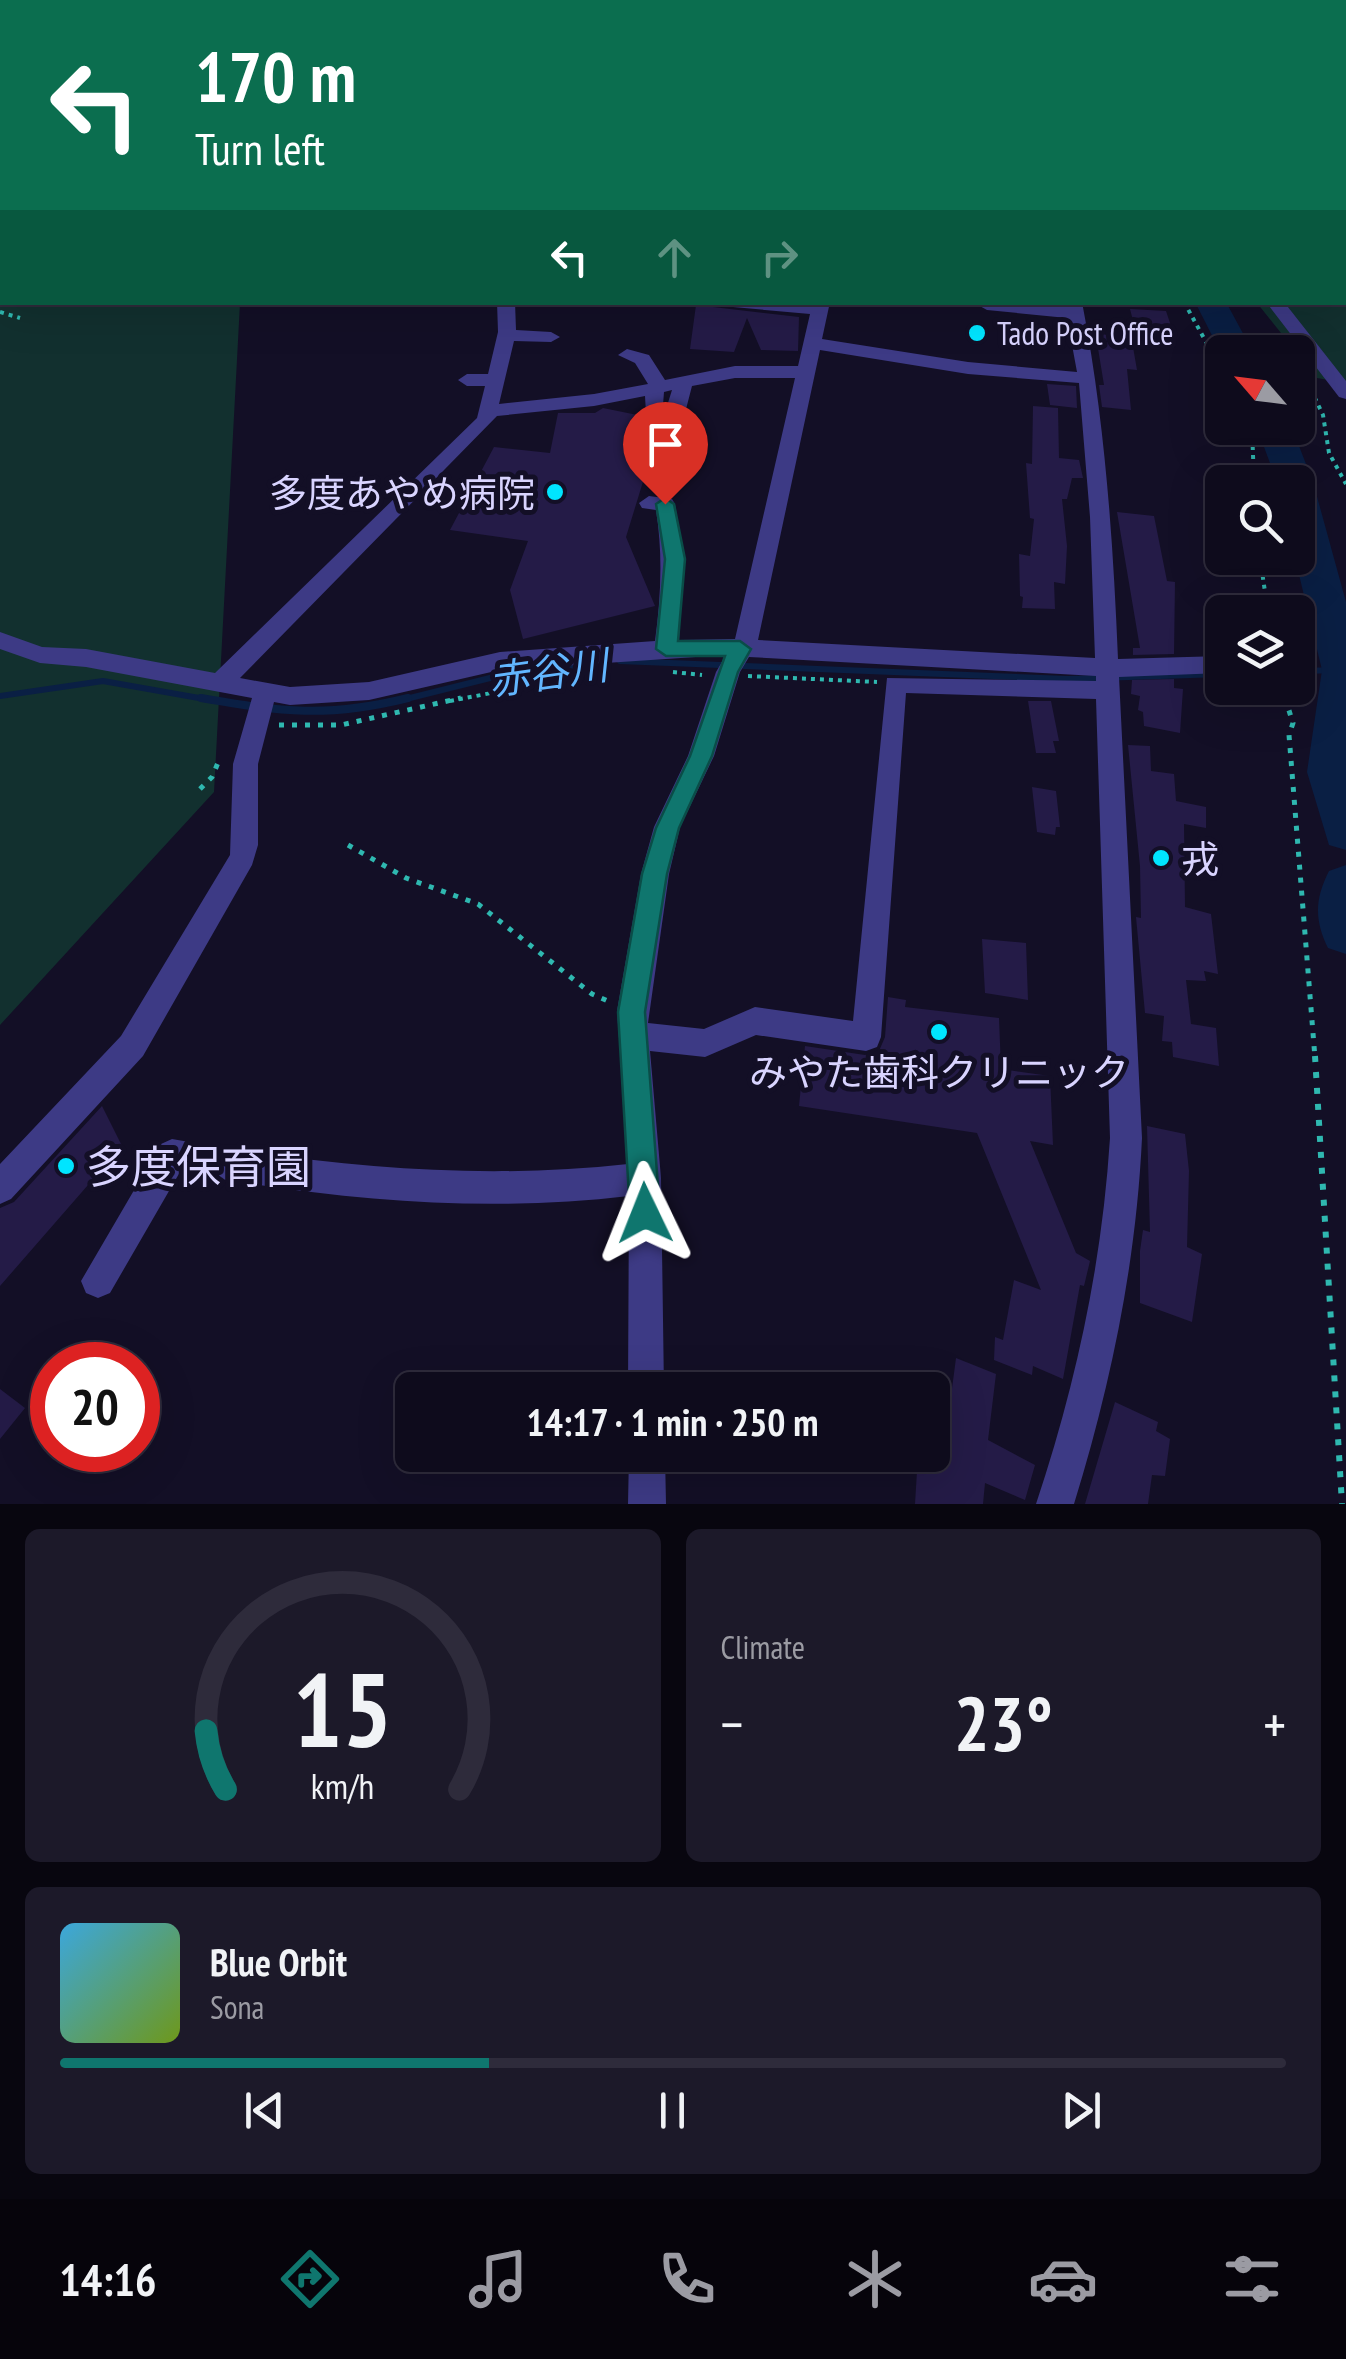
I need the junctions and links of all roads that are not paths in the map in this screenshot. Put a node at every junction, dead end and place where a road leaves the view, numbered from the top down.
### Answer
1 (506, 305) edge
2 (987, 305) edge
3 (1276, 305) edge
4 (820, 306) edge
5 (1074, 308) edge
6 (506, 335) junction
7 (550, 337) dead end
8 (811, 343) junction
9 (626, 355) dead end
10 (803, 372) junction
11 (1087, 378) junction
12 (468, 380) dead end
13 (494, 380) junction
14 (684, 381) junction
15 (658, 387) junction
16 (1346, 393) edge
17 (490, 411) junction
18 (649, 503) dead end
19 (0, 640) edge
20 (666, 660) junction
21 (732, 662) junction
22 (1205, 666) edge
23 (1106, 678) junction
24 (218, 685) junction
25 (266, 692) junction
26 (633, 1023) junction
27 (645, 1178) junction
28 (0, 1188) edge
29 (98, 1281) dead end
30 (646, 1372) edge
31 (647, 1472) edge
32 (647, 1504) edge
33 (1055, 1504) edge

1 - 6 street
2 - 5 street
3 - 16 street
4 - 8 street
5 - 11 street
6 - 7 street
6 - 13 street
8 - 10 street
8 - 11 street
9 - 15 street
10 - 14 street
10 - 21 street
11 - 23 street
12 - 13 street
13 - 17 street
14 - 15 street
14 - 15 street
15 - 17 street
17 - 24 street
18 - 20 street
19 - 24 street
20 - 21 street
20 - 25 street
21 - 23 street
21 - 26 street
22 - 23 street
23 - 26 street
23 - 33 street
24 - 25 street
25 - 28 street
26 - 27 street
27 - 29 street
27 - 30 street
31 - 32 street

